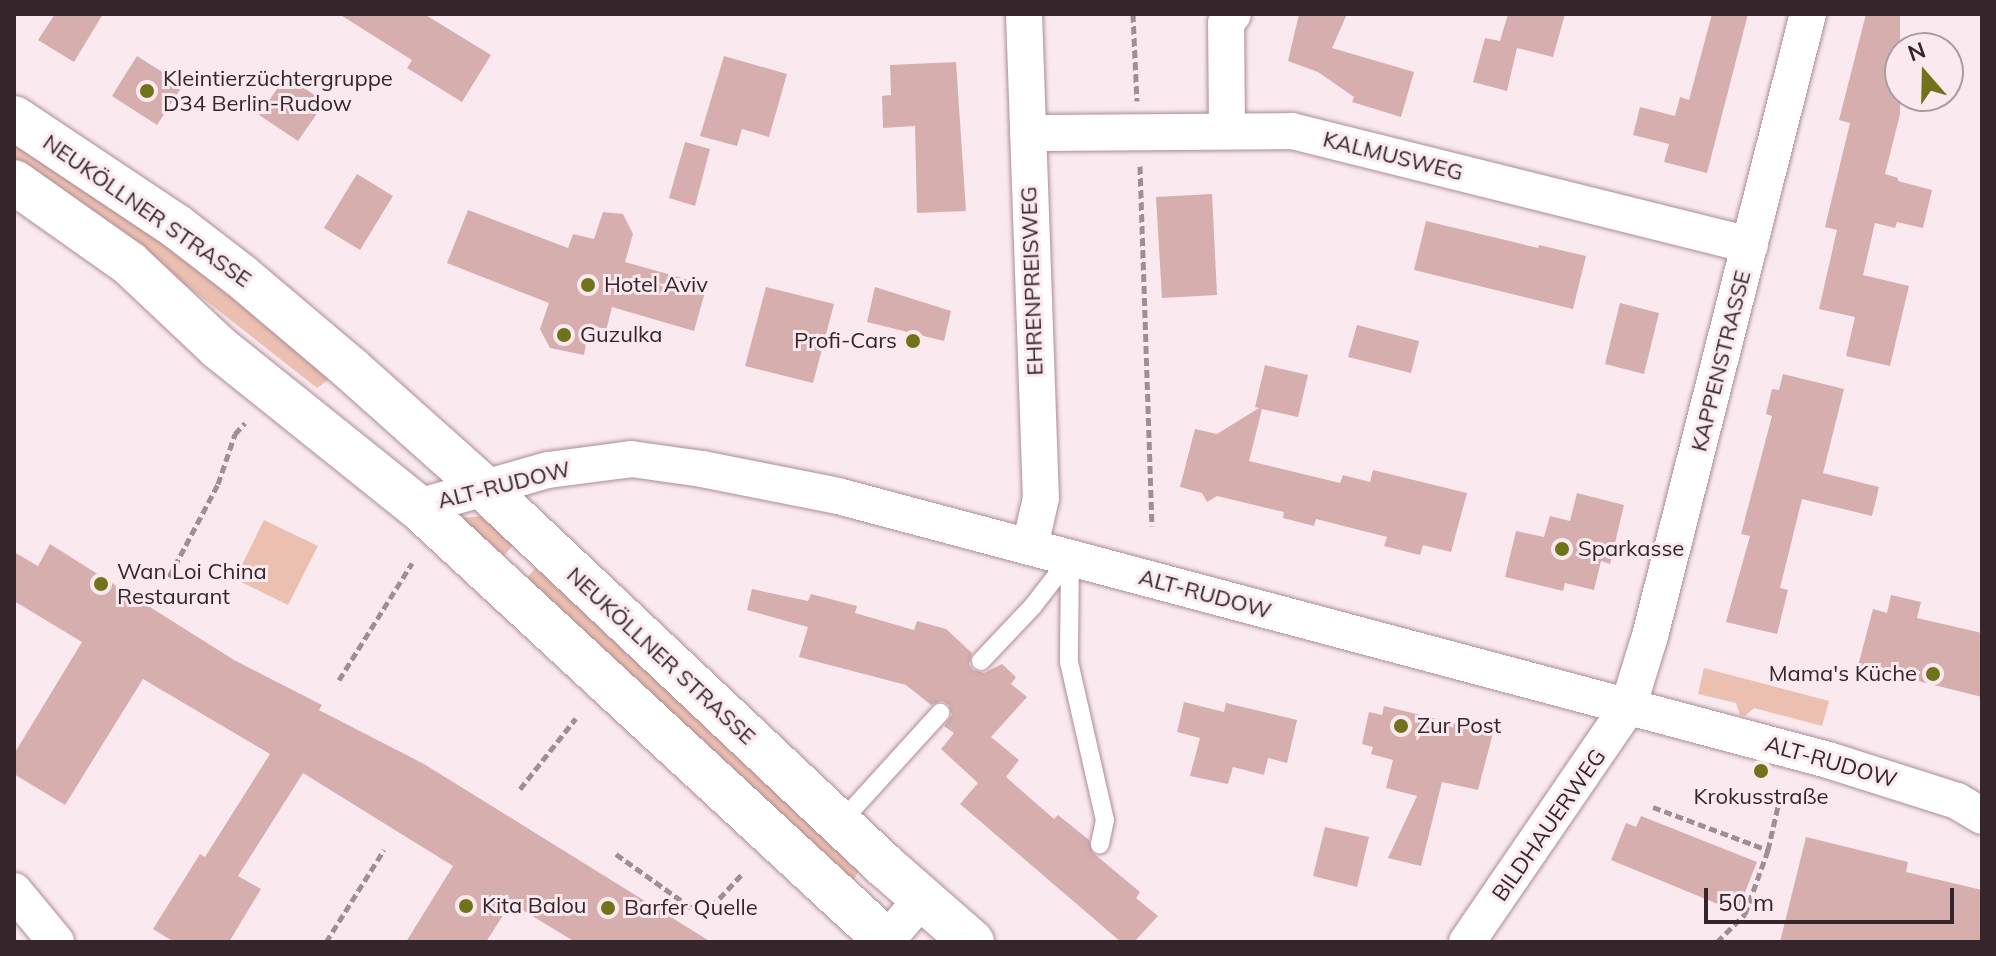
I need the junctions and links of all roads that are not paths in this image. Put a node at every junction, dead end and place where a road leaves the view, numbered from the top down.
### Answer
1 (1024, 14) edge
2 (1233, 14) edge
3 (1808, 14) edge
4 (14, 118) edge
5 (1227, 130) junction
6 (1028, 133) junction
7 (14, 182) edge
8 (1750, 245) junction
9 (351, 369) junction
10 (306, 416) junction
11 (485, 489) junction
12 (418, 507) junction
13 (1030, 546) junction
14 (1070, 558) junction
15 (981, 661) dead end
16 (1628, 707) junction
17 (940, 713) dead end
18 (1982, 816) edge
19 (840, 823) junction
20 (1100, 844) dead end
21 (14, 891) edge
22 (923, 898) junction
23 (886, 941) edge
24 (56, 942) edge
25 (972, 942) edge
26 (1467, 942) edge

1 - 6 street, EHRENPREISWEG
2 - 5 street
3 - 8 street, KAPPENSTRASSE
4 - 9 main road, NEUKÖLLNER STRASSE
5 - 6 street, KALMUSWEG
5 - 8 street, KALMUSWEG
6 - 13 street, EHRENPREISWEG
7 - 10 main road
8 - 16 street, KAPPENSTRASSE
9 - 10 main road
9 - 11 main road, NEUKÖLLNER STRASSE
10 - 12 main road
11 - 12 street, ALT-RUDOW
11 - 13 street, ALT-RUDOW
11 - 19 main road, NEUKÖLLNER STRASSE
12 - 23 main road
13 - 14 street, ALT-RUDOW
14 - 15 lane
14 - 16 street, ALT-RUDOW
14 - 20 lane
16 - 18 street, ALT-RUDOW
16 - 26 street, BILDHAUERWEG
17 - 19 lane
19 - 22 main road, NEUKÖLLNER STRASSE
21 - 24 street
22 - 23 street
22 - 25 main road, NEUKÖLLNER STRASSE

